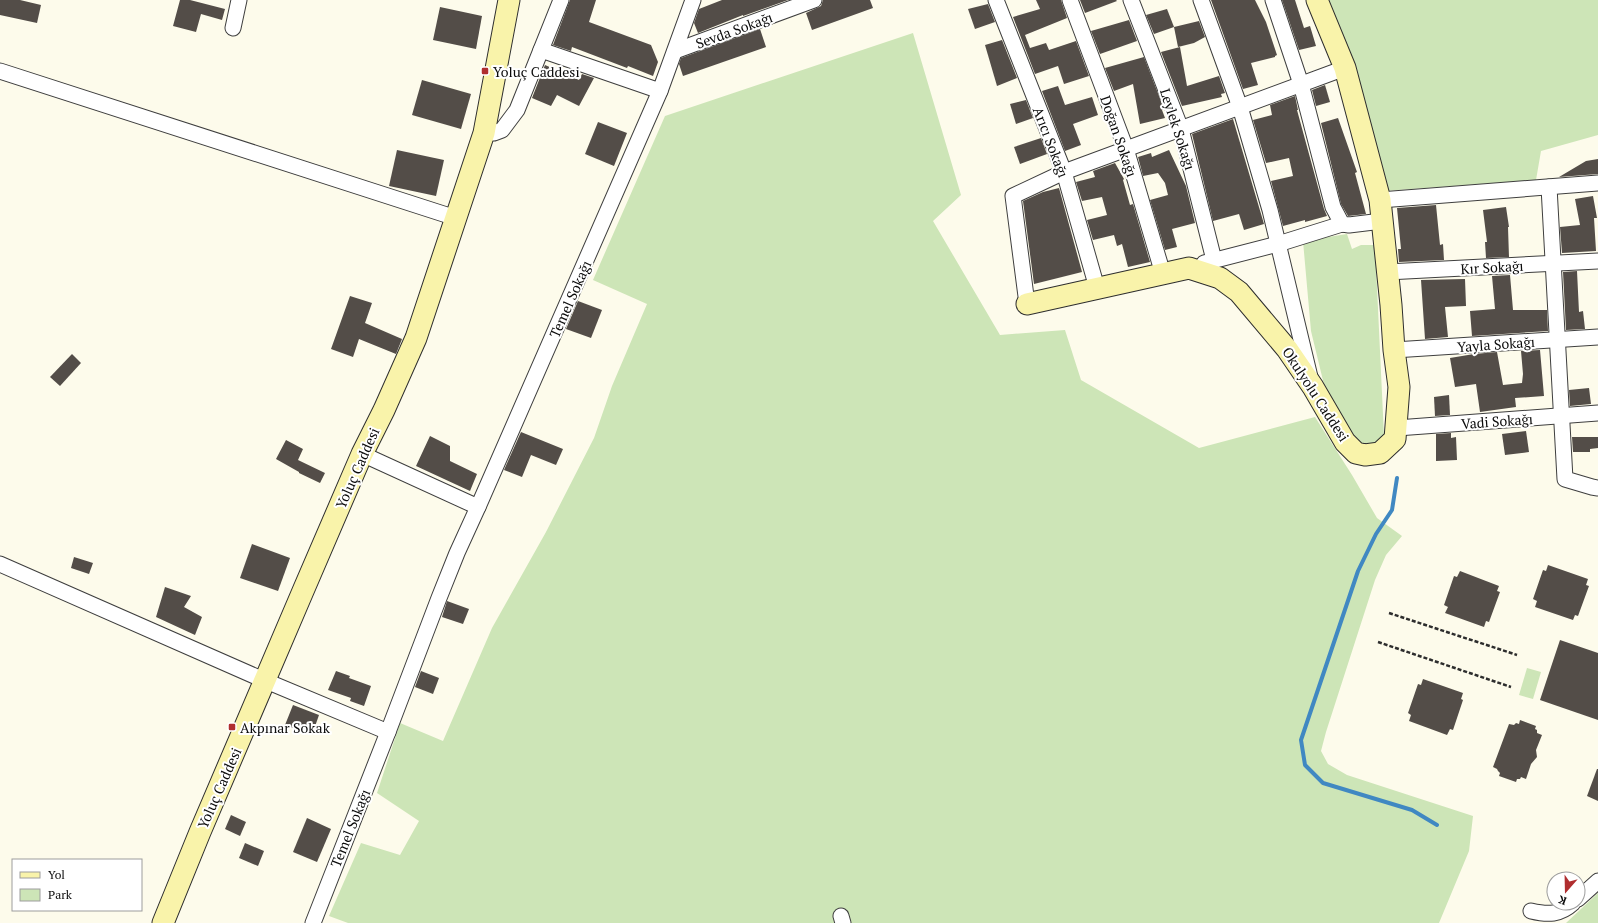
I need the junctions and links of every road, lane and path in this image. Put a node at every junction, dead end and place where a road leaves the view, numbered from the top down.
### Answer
1 (239, 0) edge
2 (509, 0) edge
3 (561, 0) edge
4 (693, 0) edge
5 (814, 0) edge
6 (996, 0) edge
7 (1070, 0) edge
8 (1132, 0) edge
9 (1201, 0) edge
10 (1273, 0) edge
11 (1317, 0) edge
12 (233, 28) dead end
13 (541, 50) junction
14 (675, 51) junction
15 (1345, 68) junction
16 (0, 71) edge
17 (1302, 84) junction
18 (660, 91) junction
19 (1240, 107) junction
20 (1181, 129) junction
21 (484, 133) junction
22 (1126, 149) junction
23 (1064, 172) junction
24 (1598, 183) edge
25 (1549, 187) junction
26 (1380, 200) junction
27 (456, 218) junction
28 (1382, 221) junction
29 (1342, 224) junction
30 (1278, 244) junction
31 (1214, 260) junction
32 (1598, 261) edge
33 (1553, 264) junction
34 (1189, 268) junction
35 (1387, 272) junction
36 (1163, 274) junction
37 (1096, 288) junction
38 (1027, 304) joint
39 (1598, 337) edge
40 (1557, 340) junction
41 (1394, 350) junction
42 (1313, 387) junction
43 (1598, 413) edge
44 (1561, 417) junction
45 (1397, 428) junction
46 (362, 454) junction
47 (1598, 488) edge
48 (478, 507) junction
49 (0, 564) edge
50 (1389, 613) dead end
51 (1378, 642) dead end
52 (1517, 655) dead end
53 (266, 681) junction
54 (1510, 687) dead end
55 (388, 732) junction
56 (1598, 881) edge
57 (1586, 892) edge
58 (1531, 911) dead end
59 (1564, 911) edge
60 (163, 923) edge
61 (313, 923) edge

1 - 12 street
2 - 21 street, Yoluç Caddesi
3 - 13 street
4 - 14 street, Temel Sokağı
5 - 14 street, Sevda Sokağı
6 - 23 street, Arıcı Sokağı
7 - 22 street, Doğan Sokağı
8 - 20 street, Leylek Sokağı
9 - 19 street
10 - 17 street
11 - 15 street, Okulyolu Caddesi
13 - 18 street
13 - 21 street
14 - 18 street, Temel Sokağı
15 - 17 street
15 - 26 street, Okulyolu Caddesi
16 - 27 street
17 - 19 street
17 - 29 street
18 - 48 street, Temel Sokağı
19 - 20 street
19 - 30 street
20 - 22 street
20 - 31 street, Leylek Sokağı
21 - 27 street, Yoluç Caddesi
22 - 23 street
22 - 36 street, Doğan Sokağı
23 - 37 street, Arıcı Sokağı
23 - 38 street
24 - 25 street
25 - 26 street
25 - 33 street
26 - 28 street, Okulyolu Caddesi
27 - 46 street, Yoluç Caddesi
28 - 29 street
28 - 35 street, Okulyolu Caddesi
29 - 30 street
30 - 31 street
30 - 42 street
31 - 34 street
32 - 33 street, Kır Sokağı
33 - 35 street, Kır Sokağı
33 - 40 street
34 - 36 street
34 - 42 street, Okulyolu Caddesi
35 - 41 street, Okulyolu Caddesi
36 - 37 street
37 - 38 street
39 - 40 street, Yayla Sokağı
40 - 41 street, Yayla Sokağı
40 - 44 street
41 - 45 street, Okulyolu Caddesi
42 - 45 street, Okulyolu Caddesi
43 - 44 street, Vadi Sokağı
44 - 45 street, Vadi Sokağı
44 - 47 street
46 - 48 street
46 - 53 street, Yoluç Caddesi
48 - 55 street, Temel Sokağı
49 - 53 street
50 - 52 path
51 - 54 path
53 - 55 street
53 - 60 street, Yoluç Caddesi
55 - 61 street, Temel Sokağı
56 - 57 street
58 - 59 street

